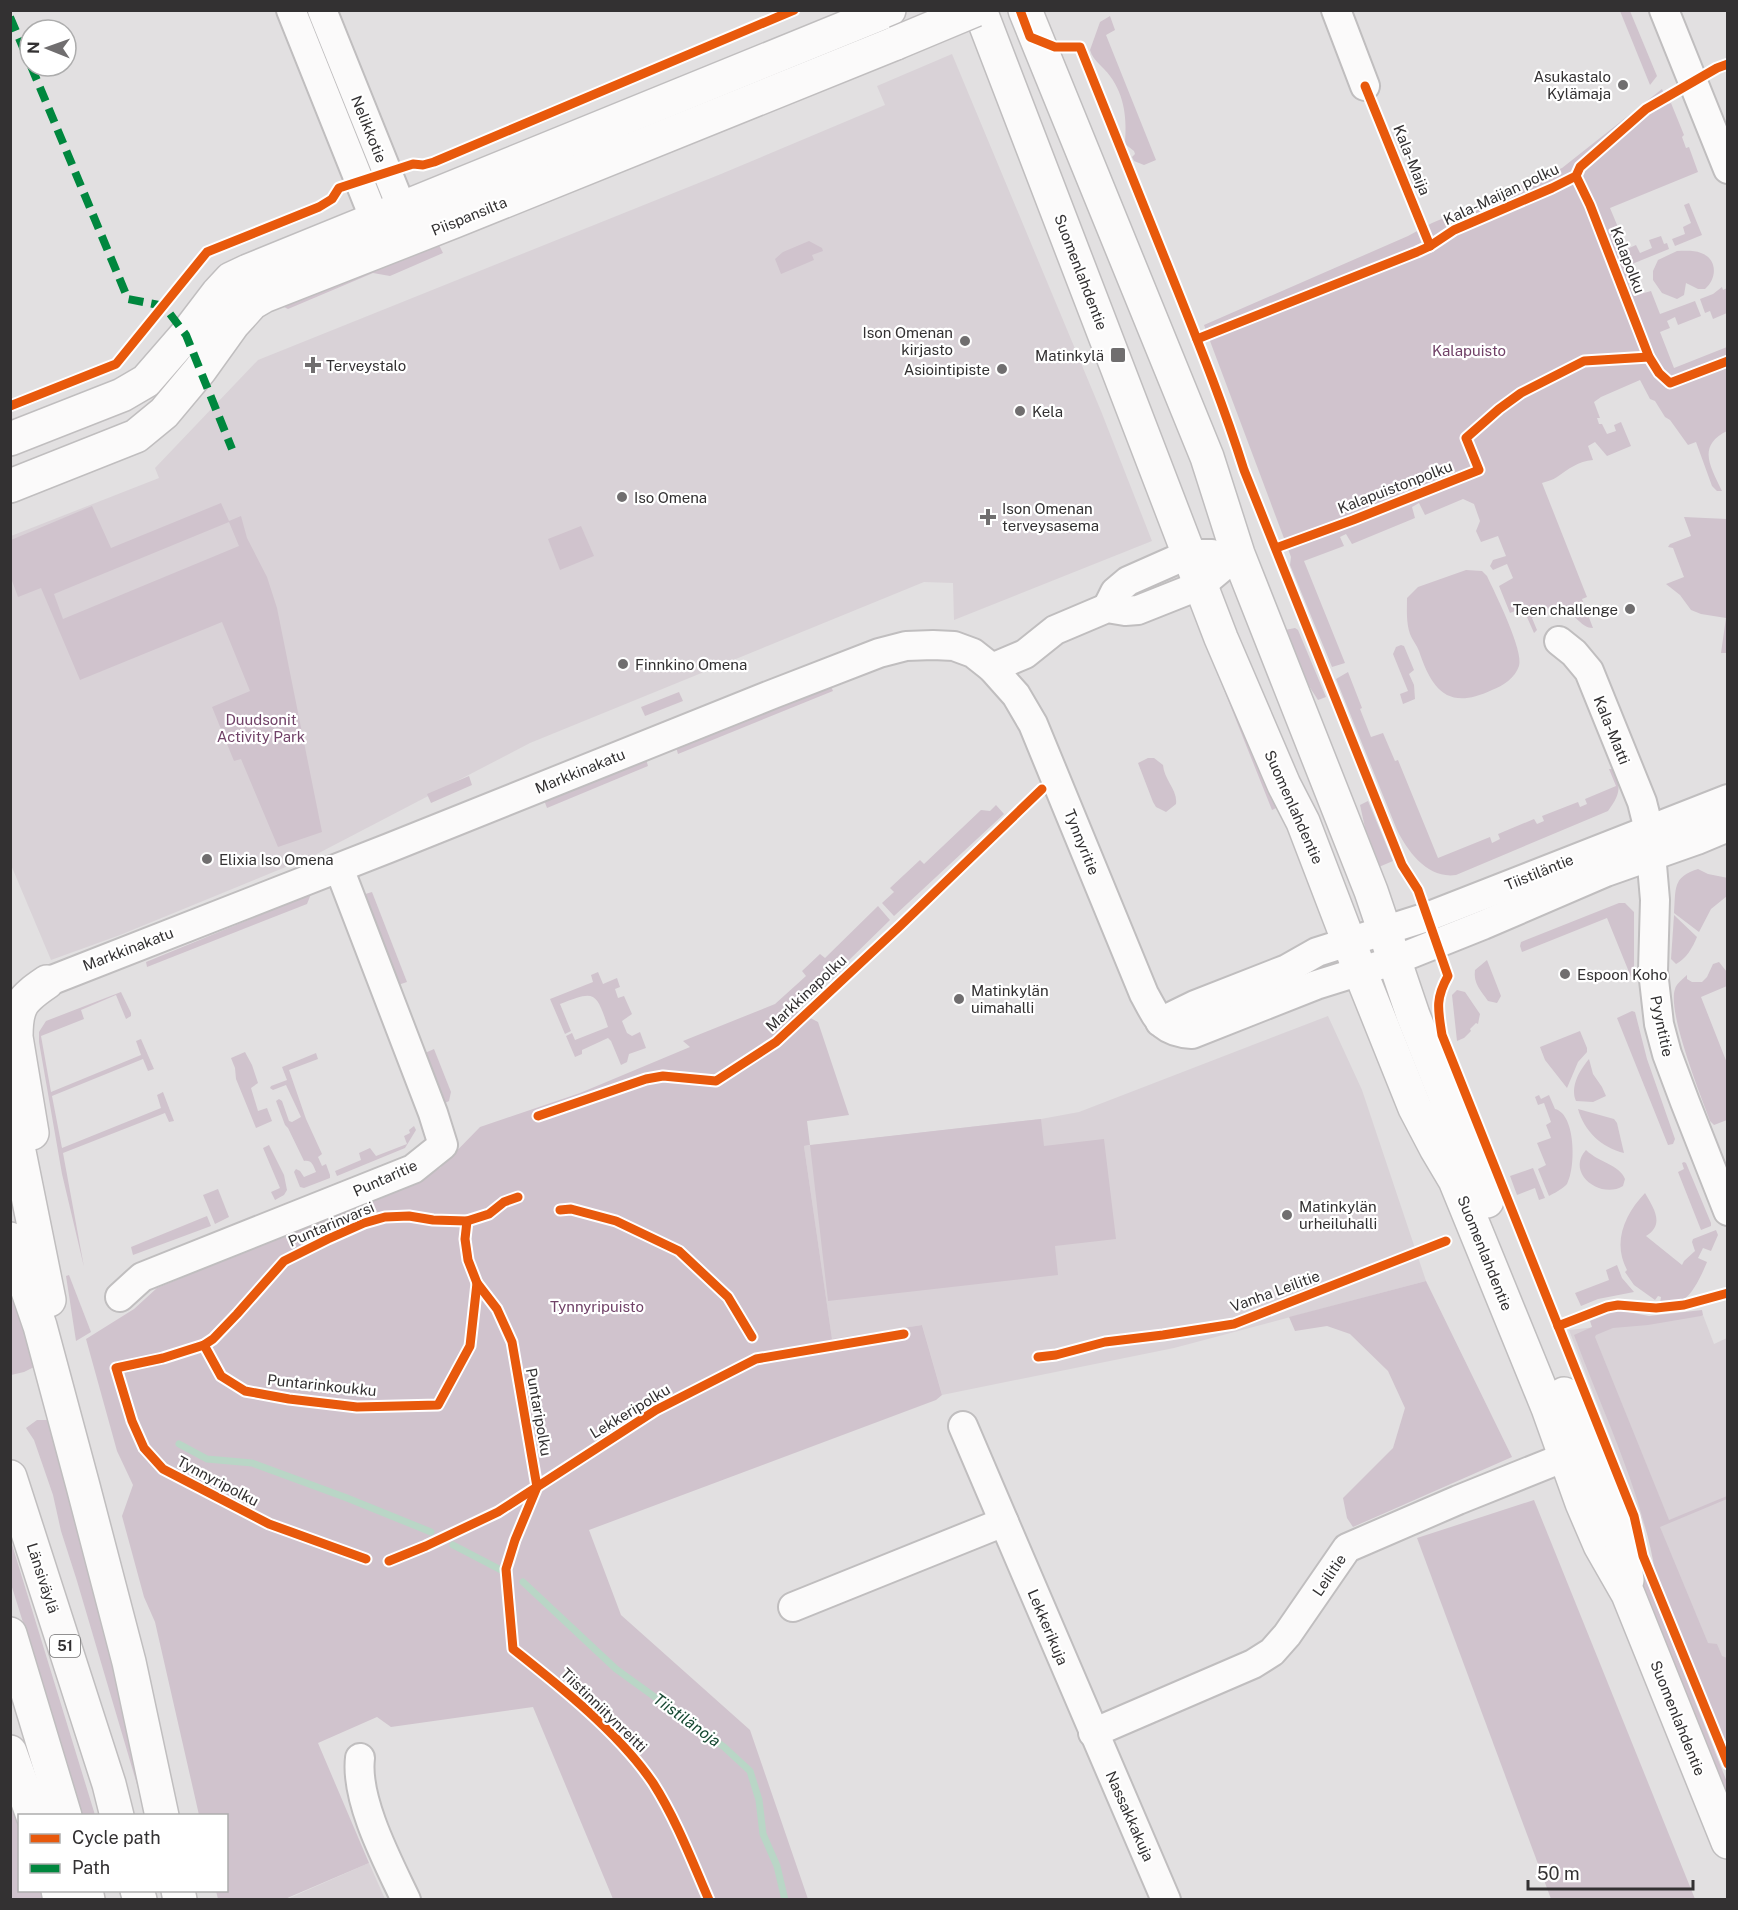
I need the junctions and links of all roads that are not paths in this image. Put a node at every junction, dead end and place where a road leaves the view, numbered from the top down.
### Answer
1 (291, 10) edge
2 (322, 10) edge
3 (975, 10) edge
4 (980, 10) edge
5 (1025, 10) edge
6 (1336, 10) edge
7 (1664, 10) edge
8 (886, 11) edge
9 (1365, 86) dead end
10 (1728, 169) edge
11 (388, 215) junction
12 (400, 243) junction
13 (10, 440) edge
14 (10, 486) edge
15 (1189, 554) junction
16 (1238, 554) junction
17 (1200, 585) junction
18 (1107, 608) junction
19 (1559, 641) dead end
20 (992, 668) junction
21 (1728, 799) edge
22 (1728, 827) edge
23 (1650, 843) junction
24 (339, 868) junction
25 (1388, 946) junction
26 (1354, 957) junction
27 (47, 982) joint
28 (10, 1107) edge
29 (1728, 1211) edge
30 (23, 1235) edge
31 (120, 1297) dead end
32 (963, 1426) dead end
33 (1575, 1452) junction
34 (10, 1478) edge
35 (1004, 1522) junction
36 (793, 1607) dead end
37 (10, 1634) edge
38 (1093, 1733) junction
39 (10, 1752) edge
40 (360, 1758) dead end
41 (33, 1814) edge
42 (65, 1814) edge
43 (117, 1814) edge
44 (162, 1814) edge
45 (1728, 1842) edge
46 (406, 1899) edge
47 (1166, 1899) edge

1 - 11 street, Nelikkotie
2 - 11 street, Nelikkotie
3 - 12 main road, Piispansilta, bridge
4 - 15 main road, Suomenlahdentie
5 - 16 main road, Suomenlahdentie
6 - 9 street
7 - 10 street
8 - 11 main road
11 - 12 street, Nelikkotie
11 - 13 main road
12 - 14 main road, Piispansilta
15 - 16 street
15 - 17 main road, Suomenlahdentie
15 - 18 street
16 - 17 street
16 - 25 main road, Suomenlahdentie
17 - 18 street
17 - 26 main road, Suomenlahdentie
18 - 20 street
19 - 23 street, Kala-Matti
20 - 24 street, Markkinakatu
20 - 26 street, Tynnyritie
21 - 23 street, Tiistiläntie
22 - 23 street, Tiistiläntie
23 - 25 street, Tiistiläntie
23 - 29 street, Pyyntitie
24 - 27 street, Markkinakatu
24 - 31 street, Puntaritie
25 - 26 street, Tiistiläntie
25 - 33 main road, Suomenlahdentie
26 - 33 main road, Suomenlahdentie
27 - 30 main road
28 - 30 main road
30 - 44 main road
32 - 35 street, Lekkerikuja
33 - 38 street, Leilitie
33 - 45 main road, Suomenlahdentie
34 - 43 main road, Länsiväylä / 51
35 - 36 street
35 - 38 street, Lekkerikuja
37 - 42 main road
38 - 47 street, Nassakkakuja
39 - 41 main road
40 - 46 street

